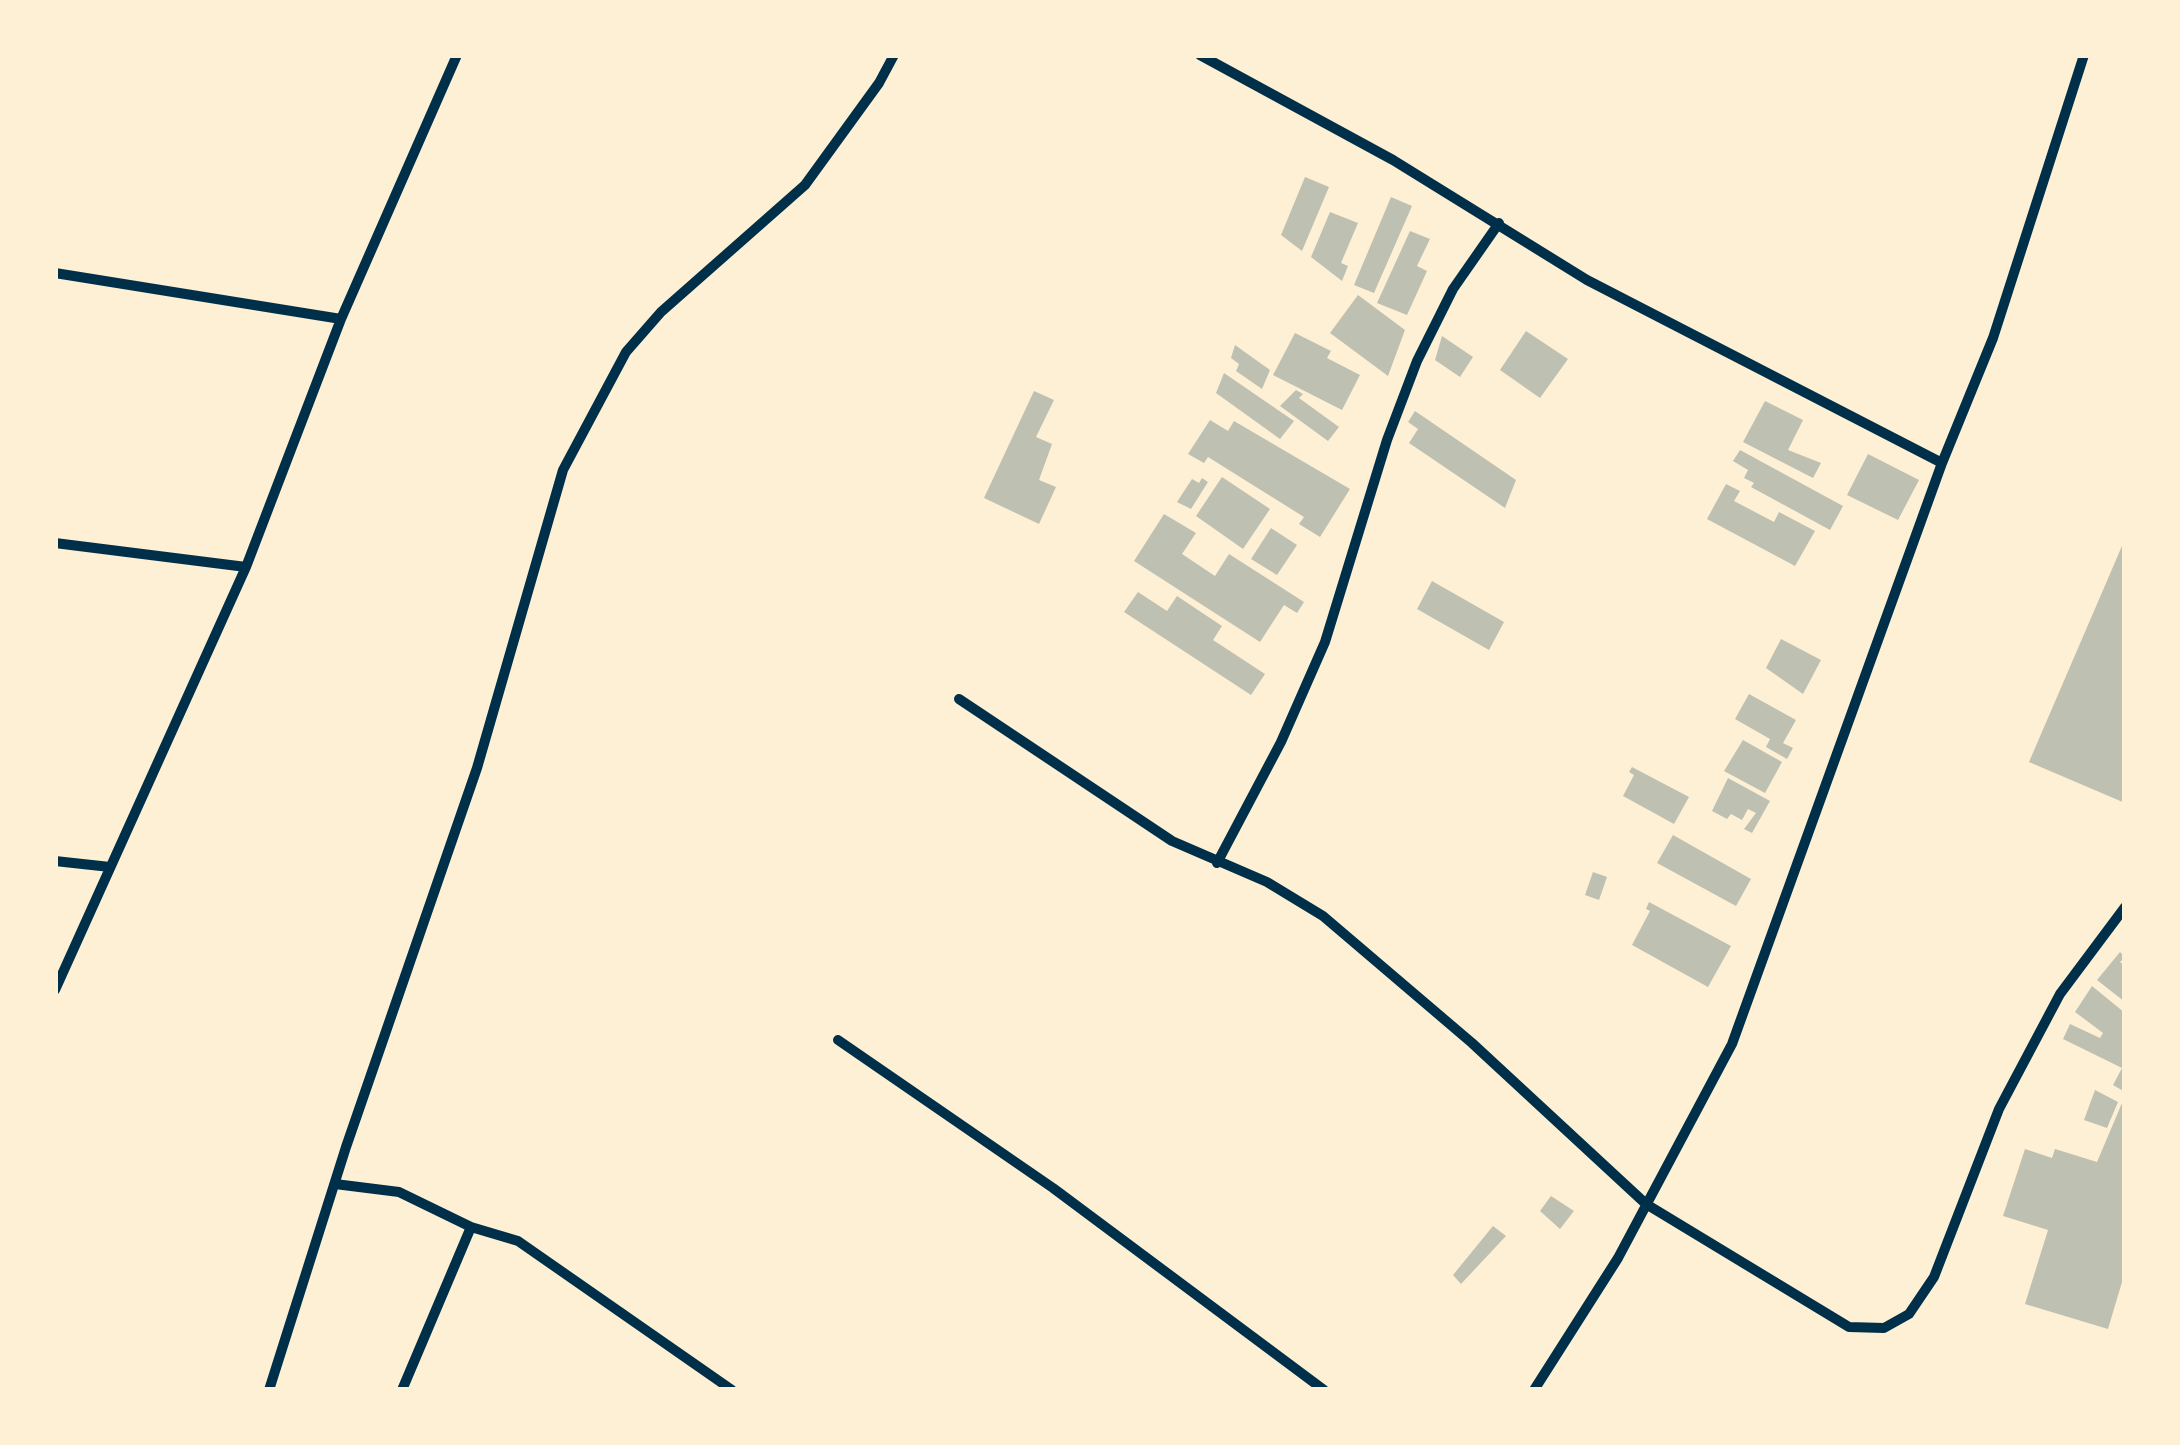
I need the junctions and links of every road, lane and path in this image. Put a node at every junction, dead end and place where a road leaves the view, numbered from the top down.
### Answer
1 (457, 55) edge
2 (894, 55) edge
3 (1200, 55) edge
4 (2084, 55) edge
5 (1499, 223) junction
6 (55, 273) edge
7 (342, 320) junction
8 (1942, 464) junction
9 (55, 543) edge
10 (246, 567) junction
11 (960, 700) dead end
12 (55, 861) edge
13 (1217, 862) junction
14 (110, 867) junction
15 (2125, 907) edge
16 (55, 990) edge
17 (838, 1040) dead end
18 (335, 1184) junction
19 (1646, 1204) junction
20 (470, 1226) junction
21 (269, 1390) edge
22 (402, 1390) edge
23 (732, 1390) edge
24 (1324, 1390) edge
25 (1534, 1390) edge

1 - 7 street
2 - 18 street
3 - 5 street
4 - 8 street
5 - 8 street
5 - 13 street
6 - 7 street
7 - 10 street
8 - 19 street
9 - 10 street
10 - 14 street
11 - 13 street
12 - 14 street
13 - 19 street
14 - 16 street
15 - 19 street
17 - 24 street
18 - 20 street
18 - 21 street
19 - 25 street
20 - 22 street
20 - 23 street

